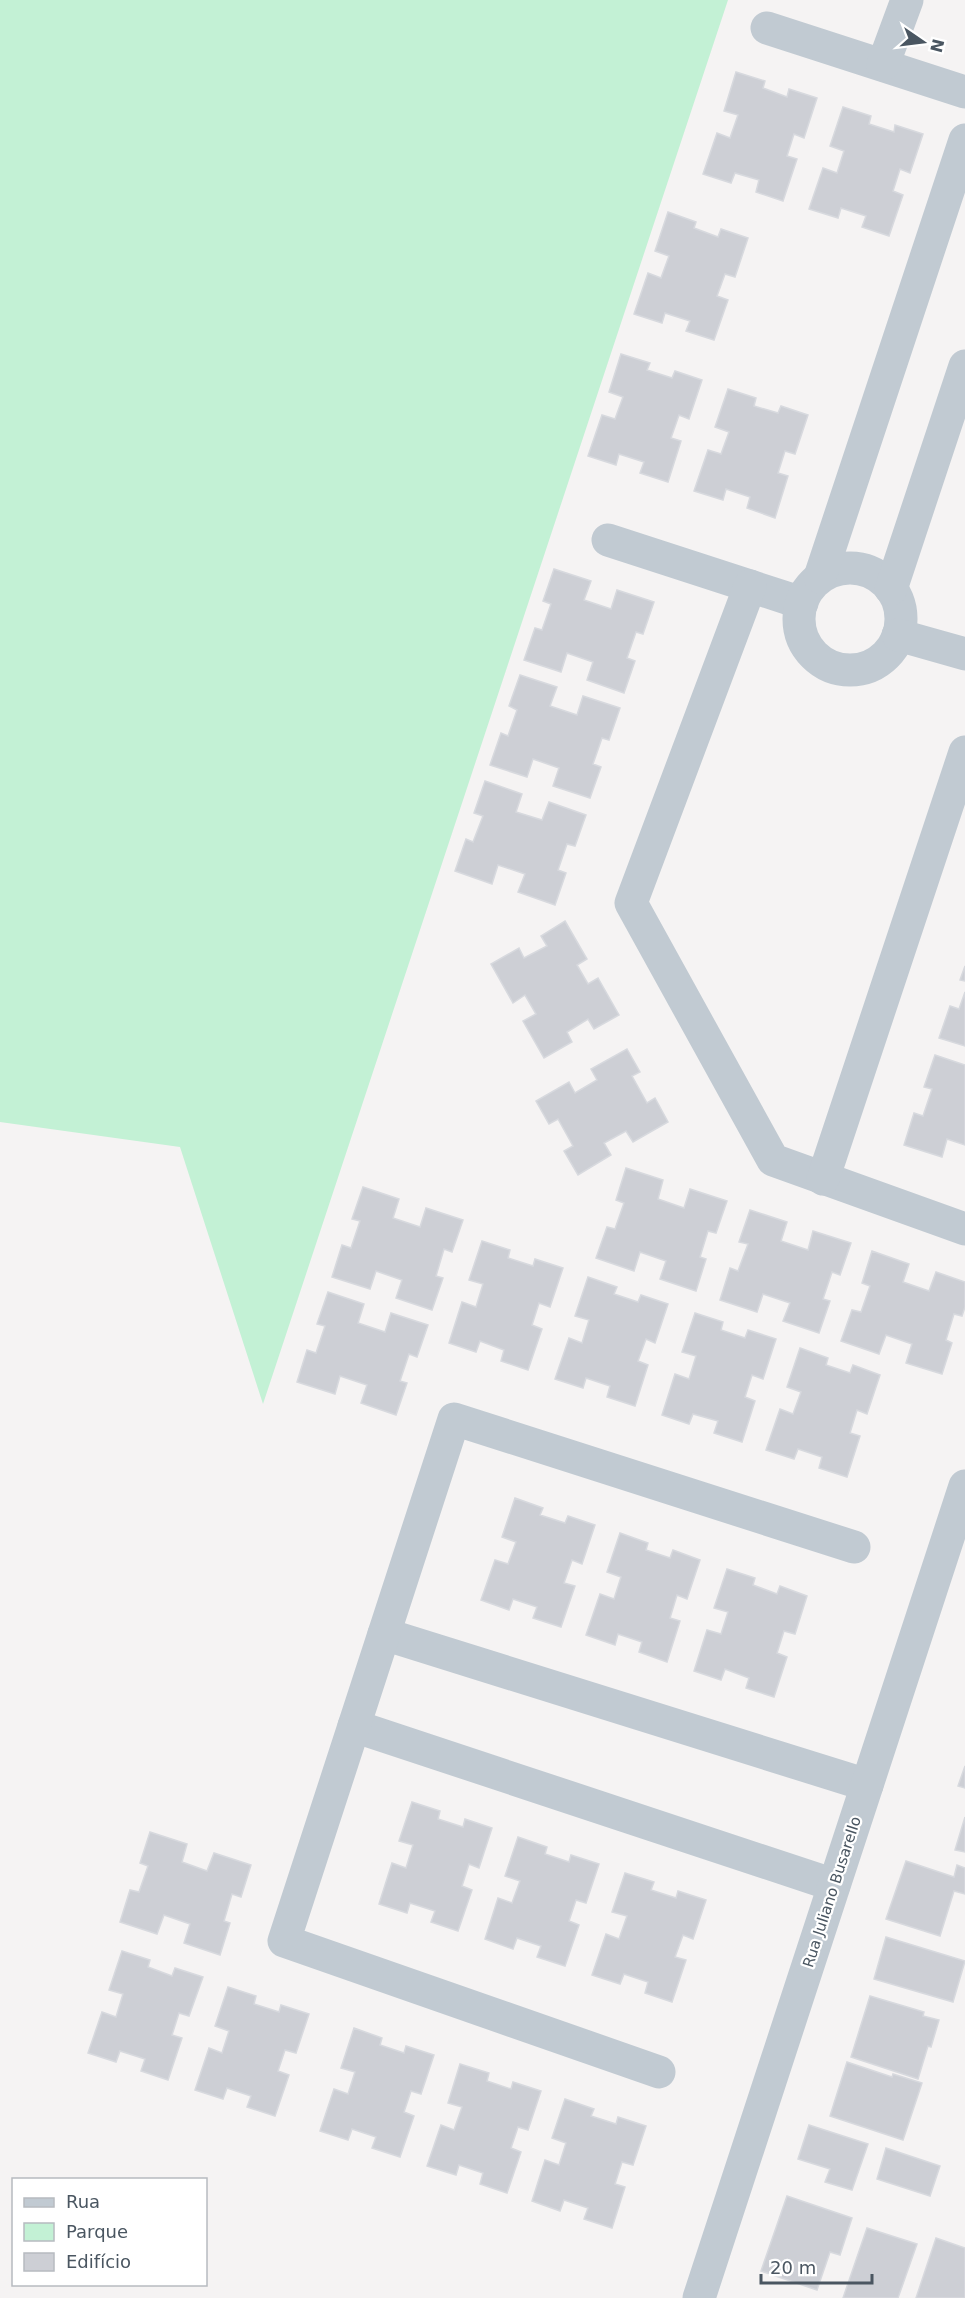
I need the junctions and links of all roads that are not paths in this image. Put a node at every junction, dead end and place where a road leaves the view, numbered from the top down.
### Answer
1 (907, 0) edge
2 (767, 28) dead end
3 (883, 65) junction
4 (965, 92) edge
5 (965, 140) edge
6 (965, 366) edge
7 (958, 412) edge
8 (608, 540) dead end
9 (750, 586) junction
10 (891, 589) junction
11 (811, 590) junction
12 (898, 634) junction
13 (965, 654) edge
14 (965, 752) edge
15 (823, 1179) junction
16 (965, 1229) edge
17 (963, 1500) edge
18 (854, 1547) dead end
19 (384, 1634) junction
20 (354, 1726) junction
21 (867, 1785) junction
22 (834, 1885) junction
23 (659, 2072) dead end
24 (699, 2298) edge

1 - 3 street
2 - 3 street
3 - 4 street
5 - 11 street
6 - 7 street
7 - 10 street
8 - 9 street
9 - 11 street
9 - 15 street
10 - 11 street
10 - 12 street
11 - 12 street
12 - 13 street
14 - 15 street
15 - 16 street
17 - 21 street, Rua Juliano Busarello
18 - 19 street
19 - 20 street
19 - 21 street
20 - 22 street
20 - 23 street
21 - 22 street, Rua Juliano Busarello
22 - 24 street, Rua Juliano Busarello

